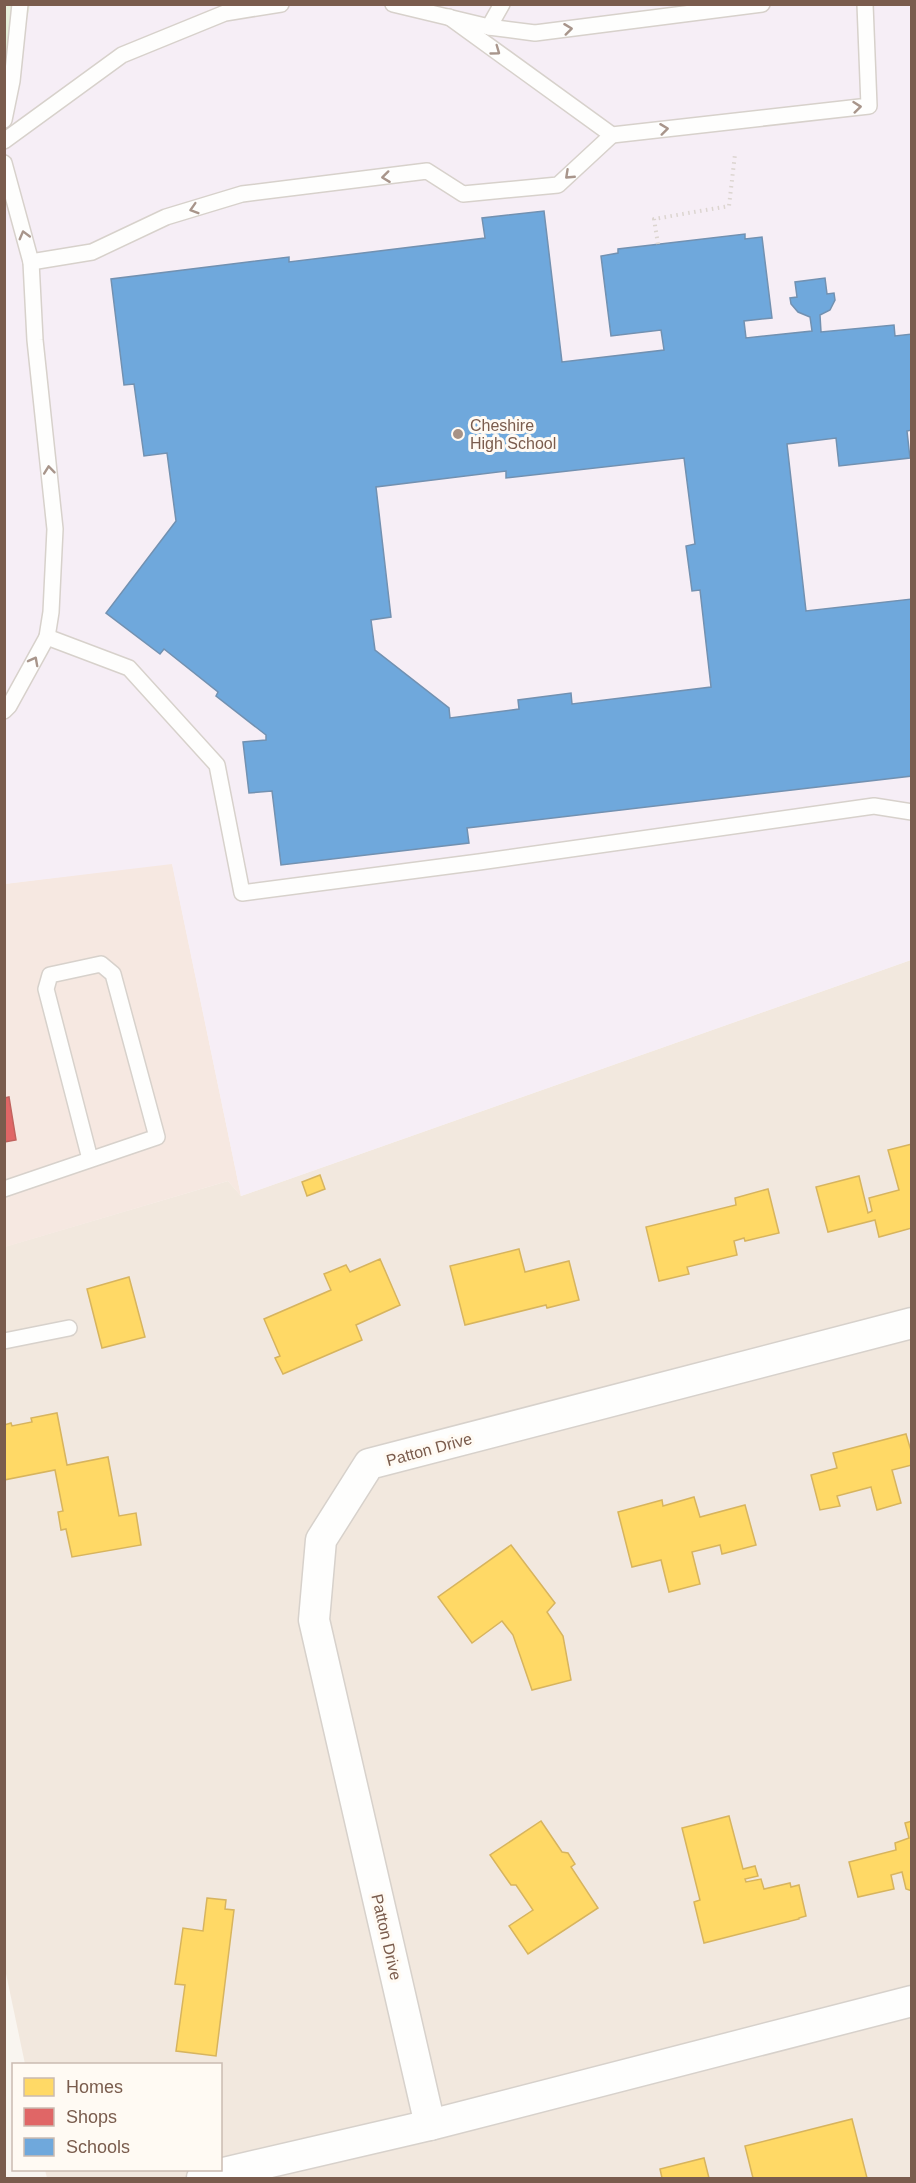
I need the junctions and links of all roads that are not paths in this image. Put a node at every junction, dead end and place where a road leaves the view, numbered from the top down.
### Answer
1 (20, 4) edge
2 (281, 4) edge
3 (393, 4) edge
4 (502, 4) edge
5 (762, 4) edge
6 (866, 4) edge
7 (449, 17) junction
8 (489, 27) junction
9 (4, 120) edge
10 (612, 135) junction
11 (4, 141) edge
12 (4, 163) edge
13 (31, 262) junction
14 (47, 638) junction
15 (4, 711) edge
16 (912, 812) edge
17 (90, 1159) junction
18 (4, 1189) edge
19 (912, 1323) edge
20 (69, 1328) dead end
21 (4, 1341) edge
22 (912, 2001) edge
23 (430, 2125) junction
24 (202, 2178) edge

1 - 9 lane
2 - 11 lane
3 - 7 lane
4 - 8 lane
8 -> 5 lane
10 -> 6 lane
7 - 8 lane
7 -> 10 lane
10 -> 13 lane
13 -> 12 lane
14 -> 13 lane
15 -> 14 lane
14 - 16 lane
17 - 17 lane
17 - 18 lane
19 - 23 street, Patton Drive
20 - 21 lane
22 - 23 street
23 - 24 street

